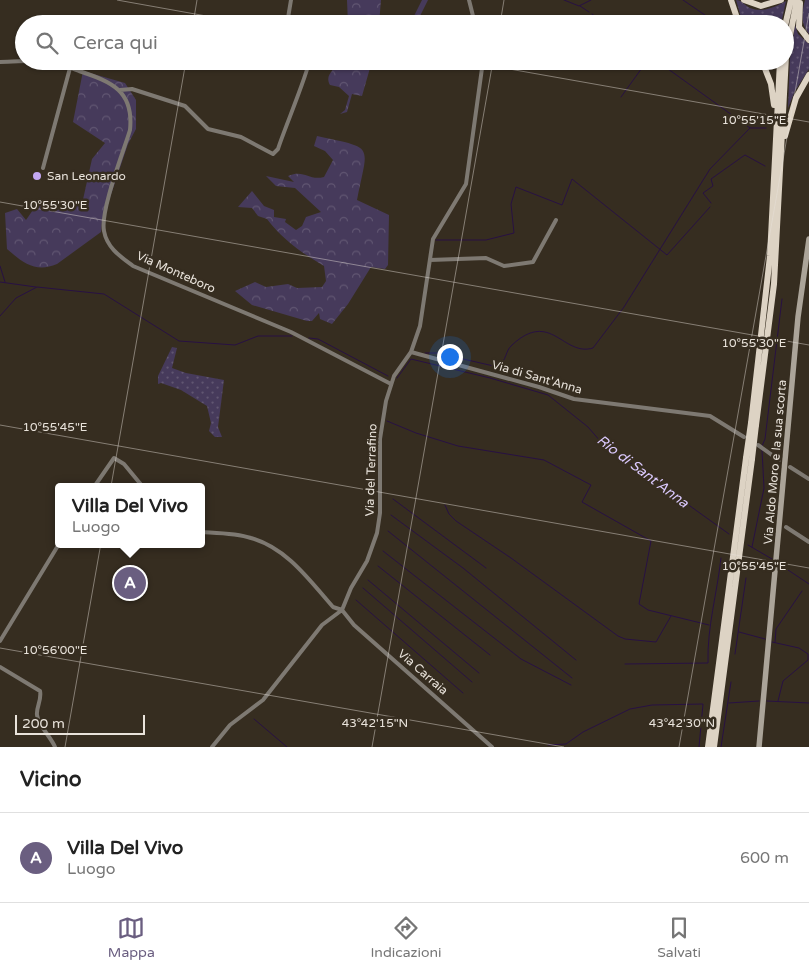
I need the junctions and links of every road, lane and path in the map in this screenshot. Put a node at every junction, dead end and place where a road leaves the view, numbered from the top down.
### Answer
1 (291, 0) edge
2 (470, 0) edge
3 (731, 0) edge
4 (744, 0) edge
5 (781, 0) edge
6 (791, 0) edge
7 (797, 0) edge
8 (801, 0) edge
9 (288, 15) edge
10 (473, 15) edge
11 (736, 15) edge
12 (788, 15) edge
13 (794, 15) edge
14 (809, 40) edge
15 (0, 62) edge
16 (15, 62) edge
17 (69, 70) edge
18 (76, 70) edge
19 (308, 70) edge
20 (483, 70) edge
21 (765, 70) edge
22 (780, 70) edge
23 (785, 70) edge
24 (809, 75) edge
25 (120, 90) junction
26 (776, 143) junction
27 (780, 165) junction
28 (43, 168) dead end
29 (556, 220) dead end
30 (809, 239) edge
31 (430, 260) junction
32 (411, 352) junction
33 (391, 384) junction
34 (753, 424) junction
35 (744, 436) dead end
36 (760, 447) dead end
37 (749, 458) junction
38 (780, 460) dead end
39 (790, 466) dead end
40 (809, 479) edge
41 (97, 483) edge
42 (140, 483) edge
43 (786, 528) dead end
44 (205, 532) edge
45 (809, 542) edge
46 (57, 548) edge
47 (342, 610) junction
48 (0, 641) edge
49 (0, 667) edge
50 (55, 747) edge
51 (212, 747) edge
52 (492, 747) edge
53 (708, 747) edge
54 (714, 747) edge
55 (759, 747) edge

1 - 9 street
2 - 10 street
3 - 11 highway
4 - 5 highway
6 - 12 highway
7 - 13 highway
8 - 14 highway
15 - 16 street
17 - 28 street
18 - 25 street
19 - 25 street
20 - 31 street, Via del Terrafino
21 - 26 highway
22 - 26 highway
23 - 27 highway
24 - 27 highway
25 - 33 street, Via Monteboro
26 - 34 highway
27 - 34 highway
29 - 31 street
30 - 55 main road, Via Aldo Moro e la sua scorta
31 - 32 street, Via del Terrafino
32 - 33 street, Via del Terrafino
32 - 35 street, Via di Sant'Anna
33 - 47 street, Via del Terrafino
34 - 37 highway, bridge
36 - 38 street
37 - 53 highway
37 - 54 highway
39 - 40 street
41 - 42 street
43 - 45 street
44 - 47 street, Via Carraia
46 - 48 street
47 - 51 street
47 - 52 street, Via Carraia
49 - 50 street

